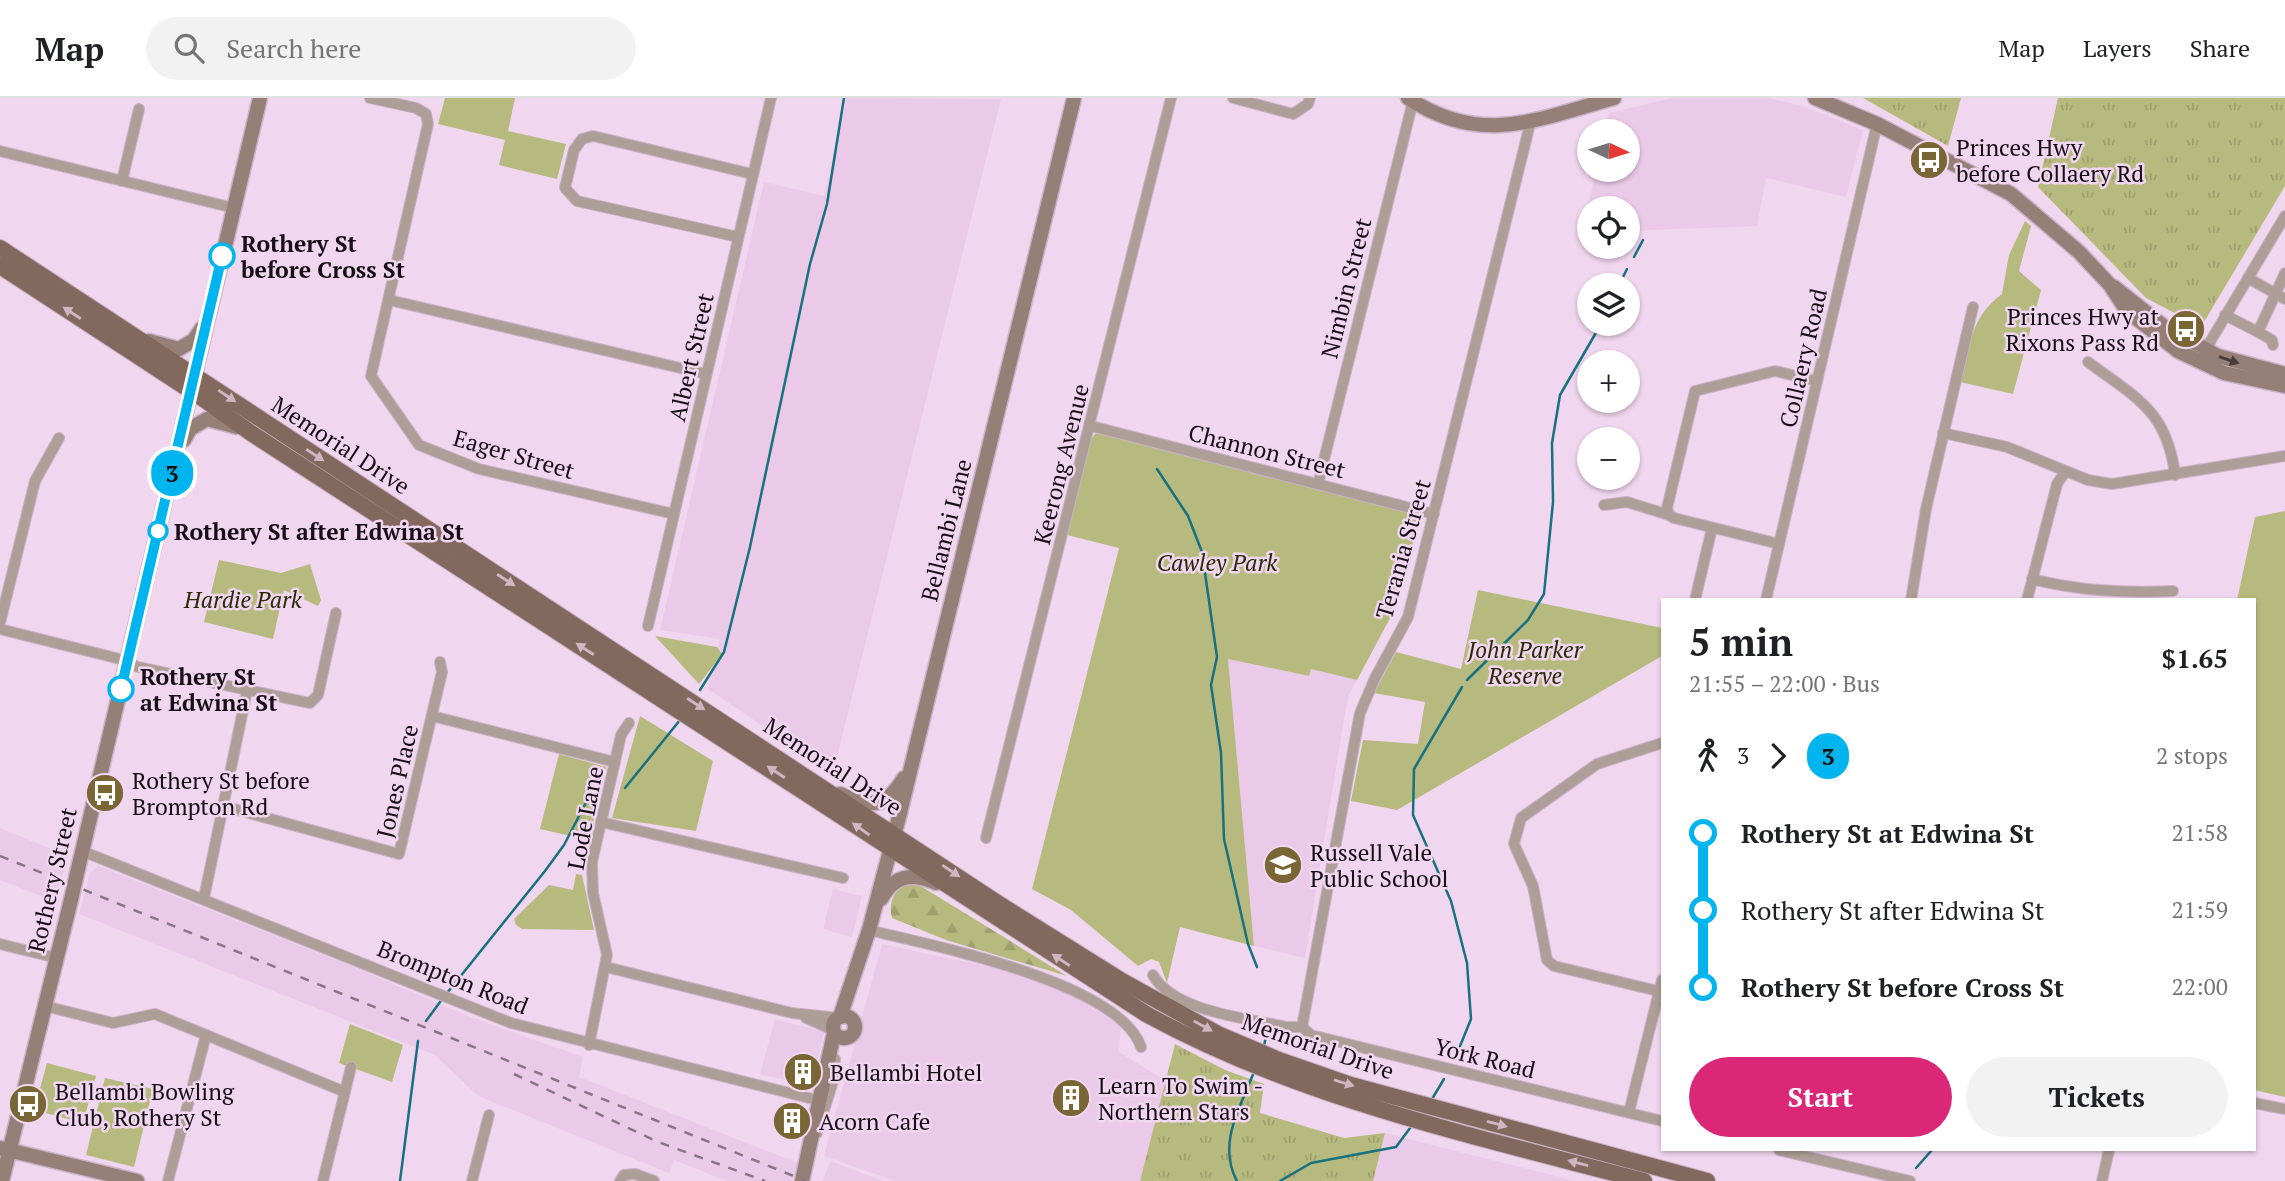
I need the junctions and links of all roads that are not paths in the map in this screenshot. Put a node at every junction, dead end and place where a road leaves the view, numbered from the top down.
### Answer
1 (260, 98) edge
2 (370, 98) edge
3 (771, 98) edge
4 (1074, 98) edge
5 (1171, 98) edge
6 (1233, 98) edge
7 (1310, 98) edge
8 (1615, 98) edge
9 (1815, 98) edge
10 (1411, 99) edge
11 (139, 109) dead end
12 (1531, 120) junction
13 (1877, 124) junction
14 (0, 152) edge
15 (752, 174) junction
16 (122, 181) junction
17 (234, 208) junction
18 (2285, 216) edge
19 (738, 237) junction
20 (0, 248) edge
21 (0, 266) edge
22 (2285, 273) edge
23 (2248, 278) junction
24 (2280, 297) edge
25 (389, 300) junction
26 (1973, 307) dead end
27 (2225, 315) junction
28 (208, 320) junction
29 (125, 330) junction
30 (2258, 332) junction
31 (2273, 345) dead end
32 (2202, 356) junction
33 (2088, 362) dead end
34 (706, 374) junction
35 (2285, 374) edge
36 (1817, 381) junction
37 (193, 383) junction
38 (2285, 386) edge
39 (1091, 426) junction
40 (251, 433) junction
41 (1943, 433) junction
42 (59, 438) dead end
43 (2285, 456) edge
44 (176, 458) junction
45 (2065, 472) junction
46 (2175, 475) junction
47 (1318, 484) junction
48 (1604, 505) dead end
49 (674, 514) junction
50 (1434, 514) junction
51 (1669, 515) junction
52 (1712, 528) junction
53 (1779, 544) junction
54 (2032, 579) junction
55 (2173, 591) dead end
56 (1695, 598) edge
57 (1766, 598) edge
58 (1911, 598) edge
59 (2027, 598) edge
60 (336, 612) dead end
61 (0, 623) edge
62 (648, 626) dead end
63 (0, 629) edge
64 (128, 662) junction
65 (440, 662) dead end
66 (247, 691) junction
67 (432, 716) junction
68 (629, 723) dead end
69 (1661, 743) edge
70 (615, 762) junction
71 (911, 766) junction
72 (828, 790) junction
73 (223, 806) junction
74 (601, 822) junction
75 (986, 838) dead end
76 (892, 840) junction
77 (82, 851) junction
78 (843, 878) dead end
79 (963, 895) junction
80 (204, 898) junction
81 (874, 911) junction
82 (869, 930) junction
83 (0, 944) edge
84 (57, 958) junction
85 (606, 967) junction
86 (1153, 975) dead end
87 (1661, 983) edge
88 (1658, 991) junction
89 (45, 1006) junction
90 (841, 1026) junction
91 (1302, 1027) junction
92 (206, 1035) junction
93 (589, 1045) junction
94 (1141, 1047) dead end
95 (1246, 1055) junction
96 (835, 1059) junction
97 (351, 1067) dead end
98 (825, 1086) junction
99 (345, 1092) junction
100 (821, 1101) junction
101 (2256, 1103) edge
102 (2285, 1110) edge
103 (1629, 1112) junction
104 (1427, 1113) junction
105 (489, 1115) dead end
106 (1661, 1121) edge
107 (5, 1149) edge
108 (810, 1149) junction
109 (2109, 1151) edge
110 (1800, 1152) edge
111 (2, 1181) edge
112 (137, 1181) edge
113 (168, 1181) edge
114 (323, 1181) edge
115 (472, 1181) edge
116 (620, 1181) edge
117 (654, 1181) edge
118 (802, 1181) edge
119 (1644, 1181) edge
120 (1707, 1181) edge
121 (1910, 1181) edge
122 (2102, 1181) edge

1 - 17 main road, Rothery Street
2 - 25 street, Eager Street
3 - 15 street, Albert Street
4 - 71 main road, Bellambi Lane
5 - 39 street, Keerong Avenue
6 - 7 street
8 - 12 main road
9 - 13 main road
10 - 12 main road
10 - 47 street, Nimbin Street
11 - 16 street
12 - 50 street, Terania Street
13 - 32 main road
13 - 36 street, Collaery Road
14 - 16 street
15 - 19 street, Albert Street
15 - 19 street
16 - 17 street
17 - 28 main road, Rothery Street
18 - 23 street
19 - 34 street, Albert Street
20 - 29 main road, Memorial Drive
37 -> 21 main road, Memorial Drive
22 - 24 street
23 - 24 street
23 - 27 street
24 - 30 street
25 - 34 street
25 - 49 street, Eager Street
26 - 41 street
27 - 30 street
27 - 32 street
28 - 29 main road
28 - 37 main road, Rothery Street
29 - 37 main road, Memorial Drive
30 - 31 street
32 -> 35 main road
32 - 38 main road
33 - 46 street
34 - 49 street, Albert Street
36 - 51 street
36 - 53 street, Collaery Road
37 - 40 main road, Memorial Drive
37 - 44 main road, Rothery Street
37 -> 72 main road, Memorial Drive
39 - 47 street, Channon Street
39 - 75 street, Keerong Avenue
40 - 44 main road
76 -> 40 main road, Memorial Drive
41 - 45 street
41 - 58 street
42 - 61 street
43 - 46 street
44 - 64 main road, Rothery Street
45 - 46 street
45 - 54 street
47 - 50 street, Channon Street
48 - 51 street
49 - 62 street, Albert Street
50 - 91 street, Terania Street
51 - 52 street
52 - 53 street
52 - 56 street
53 - 57 street, Collaery Road
54 - 55 street
54 - 59 street
60 - 66 street
63 - 64 street
64 - 66 street
64 - 77 main road, Rothery Street
65 - 67 street, Jones Place
66 - 73 street
67 - 70 street
67 - 73 street, Jones Place
68 - 70 street, Lode Lane
69 - 88 street
70 - 74 street, Lode Lane
71 - 72 main road
71 - 76 main road, Bellambi Lane
72 - 76 main road, Memorial Drive
73 - 80 street
74 - 78 street
74 - 85 street, Lode Lane
76 - 79 main road, Memorial Drive
76 - 81 main road, Bellambi Lane
76 -> 95 main road, Memorial Drive
77 - 80 street, Brompton Road
77 - 84 main road, Rothery Street, bridge
79 - 81 main road
95 -> 79 main road, Memorial Drive
80 - 93 street, Brompton Road
81 - 82 main road, Bellambi Lane
82 - 90 main road, Bellambi Lane
82 - 94 street
83 - 84 street
84 - 89 main road, Rothery Street
85 - 90 street
85 - 93 street, Lode Lane
86 - 91 street, York Road
87 - 88 street
88 - 103 street
89 - 92 street
89 - 107 main road, Rothery Street
90 - 96 main road
90 - 98 main road, Bellambi Lane
91 - 103 street, York Road
92 - 99 street
92 - 113 street
93 - 100 street, Brompton Road
95 - 104 main road, Memorial Drive
96 - 98 main road
96 - 108 street
97 - 99 street
98 - 100 main road
99 - 114 street
100 - 108 main road
101 - 102 street
103 - 106 street, York Road
119 -> 104 main road, Memorial Drive
104 -> 120 main road, Memorial Drive
105 - 115 street
107 - 111 main road, Rothery Street
107 - 112 main road
108 - 118 main road
109 - 122 street
110 - 121 street
116 - 117 street

